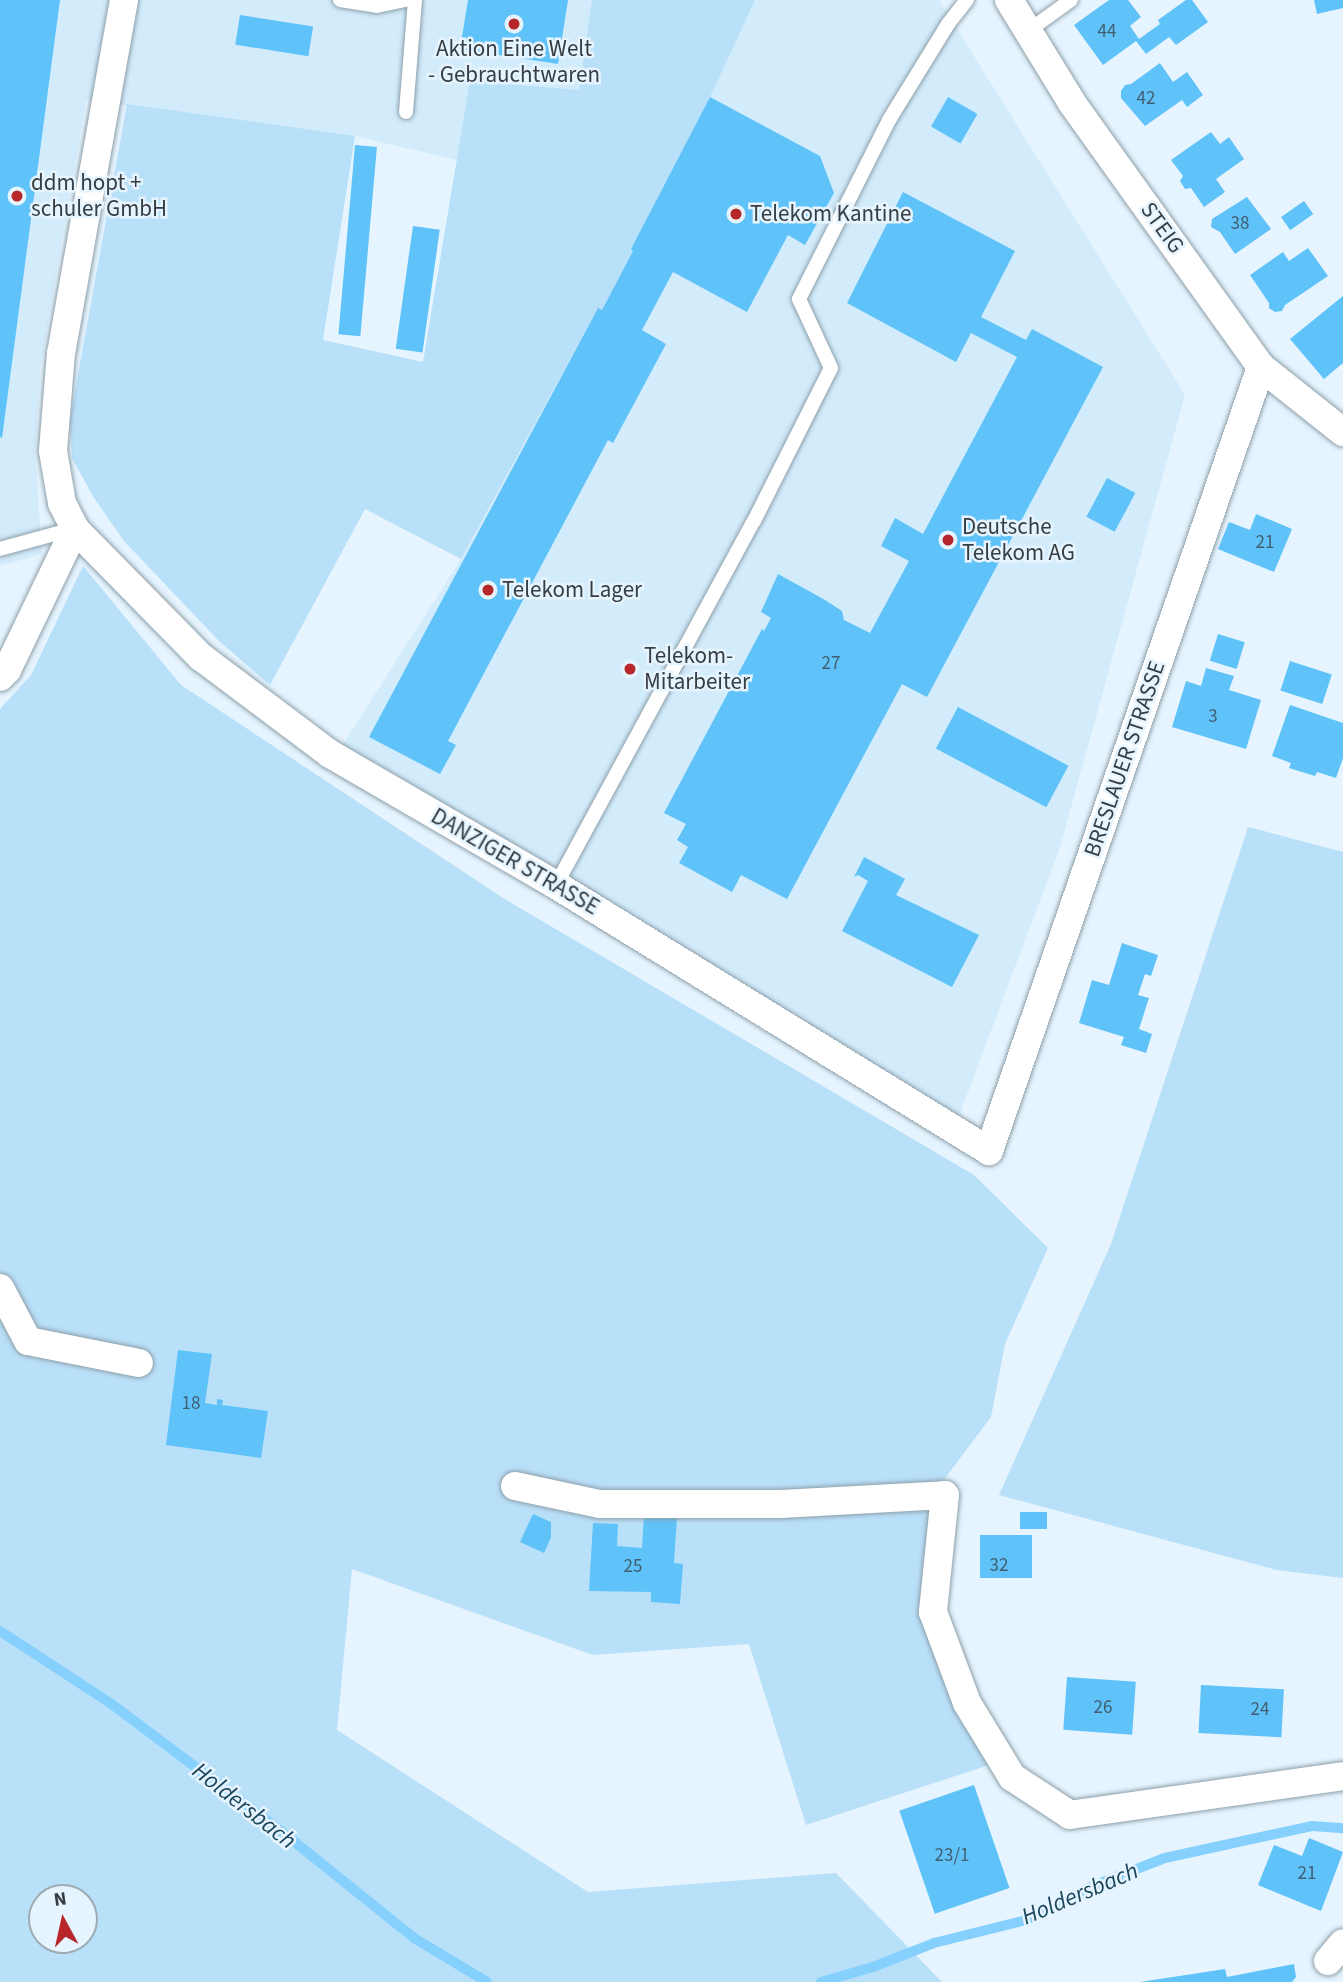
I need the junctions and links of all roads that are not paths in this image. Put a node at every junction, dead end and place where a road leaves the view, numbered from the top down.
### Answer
1 (124, 0) edge
2 (340, 0) edge
3 (406, 0) edge
4 (415, 0) edge
5 (967, 0) edge
6 (1009, 0) edge
7 (1071, 0) edge
8 (1028, 31) junction
9 (405, 113) dead end
10 (1261, 367) junction
11 (1343, 432) edge
12 (75, 529) junction
13 (0, 549) edge
14 (0, 677) edge
15 (556, 885) junction
16 (989, 1151) joint
17 (0, 1288) edge
18 (139, 1363) dead end
19 (515, 1486) dead end
20 (1343, 1776) edge

1 - 12 street
2 - 3 lane
4 - 9 lane
5 - 15 lane
6 - 8 street, STEIG
7 - 8 lane
8 - 10 street, STEIG
10 - 11 street, STEIG
10 - 16 street, BRESLAUER STRASSE
12 - 13 lane
12 - 14 street
12 - 15 street, DANZIGER STRASSE
15 - 16 street, DANZIGER STRASSE
17 - 18 street
19 - 20 street

